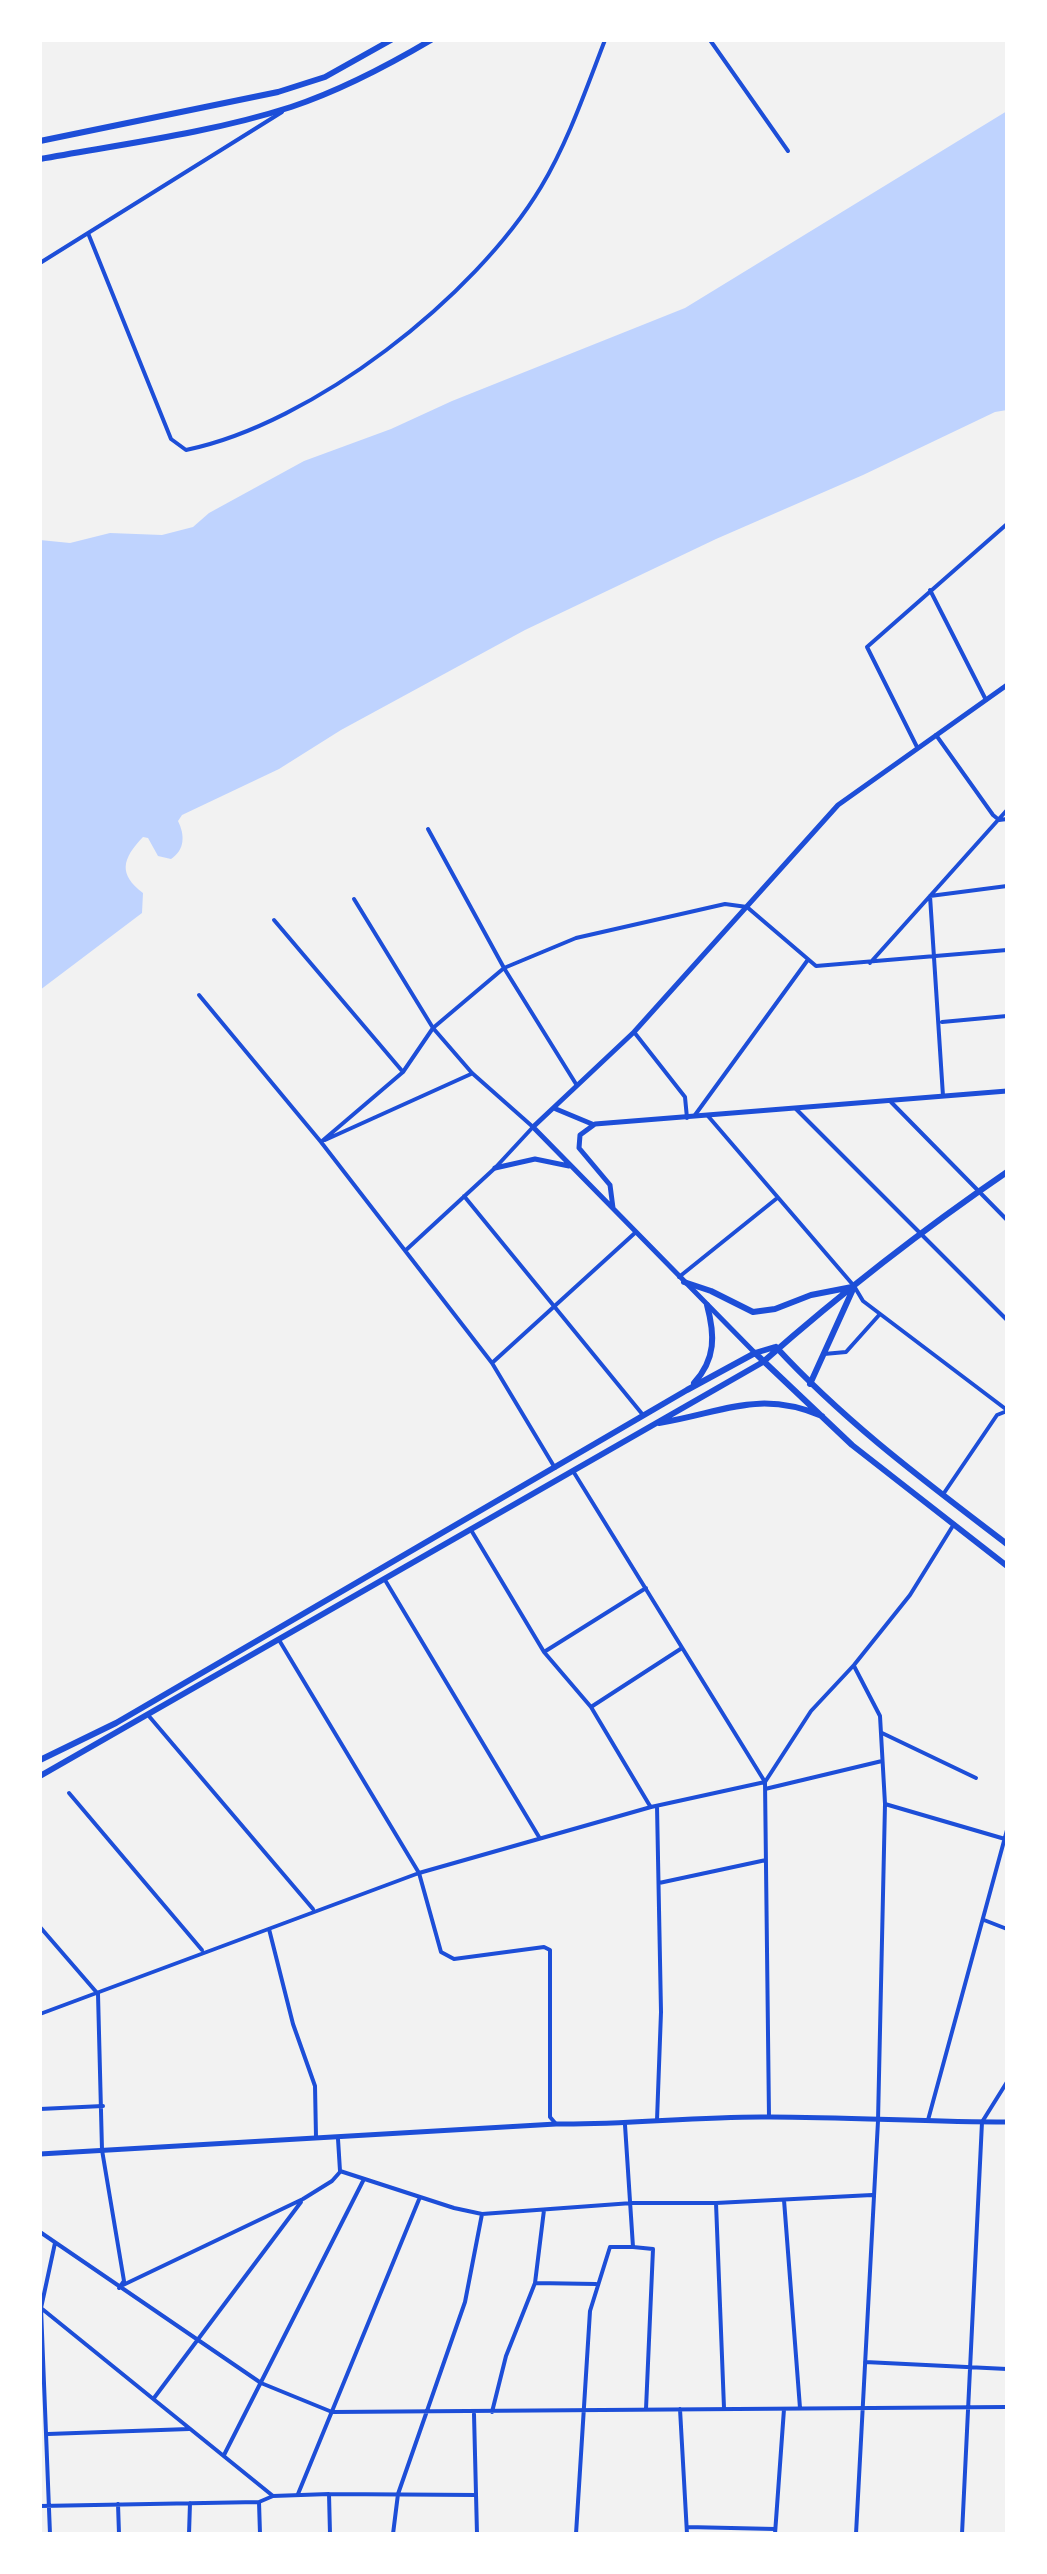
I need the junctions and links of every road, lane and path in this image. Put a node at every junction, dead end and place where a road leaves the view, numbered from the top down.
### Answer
1 (391, 40) edge
2 (430, 40) edge
3 (604, 40) edge
4 (710, 40) edge
5 (290, 107) junction
6 (112, 127) junction
7 (40, 141) edge
8 (113, 146) junction
9 (788, 151) dead end
10 (40, 159) edge
11 (88, 233) junction
12 (40, 263) edge
13 (1007, 524) edge
14 (930, 590) junction
15 (1007, 685) edge
16 (986, 700) junction
17 (936, 735) junction
18 (917, 747) junction
19 (1007, 810) edge
20 (1007, 819) edge
21 (999, 820) junction
22 (428, 829) dead end
23 (1007, 886) edge
24 (930, 896) junction
25 (354, 899) dead end
26 (747, 907) junction
27 (274, 920) dead end
28 (1007, 950) edge
29 (932, 957) junction
30 (806, 961) junction
31 (870, 963) junction
32 (504, 968) junction
33 (199, 995) dead end
34 (1007, 1016) edge
35 (940, 1022) junction
36 (433, 1028) junction
37 (634, 1032) junction
38 (403, 1072) junction
39 (472, 1074) junction
40 (578, 1088) junction
41 (1007, 1091) edge
42 (943, 1097) junction
43 (891, 1102) junction
44 (556, 1109) junction
45 (796, 1109) junction
46 (708, 1116) junction
47 (690, 1117) junction
48 (595, 1124) junction
49 (534, 1127) junction
50 (320, 1142) junction
51 (494, 1168) junction
52 (575, 1169) junction
53 (1007, 1172) edge
54 (977, 1193) junction
55 (464, 1196) junction
56 (778, 1198) junction
57 (613, 1208) junction
58 (1007, 1220) edge
59 (636, 1232) junction
60 (921, 1235) junction
61 (406, 1250) junction
62 (682, 1280) junction
63 (854, 1286) junction
64 (706, 1305) junction
65 (554, 1308) junction
66 (880, 1314) junction
67 (1007, 1320) edge
68 (776, 1347) junction
69 (756, 1353) junction
70 (824, 1354) junction
71 (762, 1362) junction
72 (492, 1363) junction
73 (810, 1384) junction
74 (687, 1390) junction
75 (1007, 1410) edge
76 (643, 1415) junction
77 (828, 1419) junction
78 (653, 1424) junction
79 (555, 1468) junction
80 (573, 1471) junction
81 (943, 1495) junction
82 (954, 1524) junction
83 (471, 1530) junction
84 (1007, 1544) edge
85 (1007, 1566) edge
86 (385, 1580) junction
87 (646, 1588) junction
88 (279, 1640) junction
89 (682, 1648) junction
90 (544, 1652) junction
91 (854, 1666) junction
92 (591, 1707) junction
93 (148, 1715) junction
94 (882, 1733) junction
95 (40, 1760) edge
96 (883, 1761) junction
97 (40, 1776) edge
98 (976, 1778) dead end
99 (765, 1785) junction
100 (69, 1794) dead end
101 (885, 1804) junction
102 (654, 1806) junction
103 (1007, 1830) edge
104 (538, 1837) junction
105 (1004, 1839) junction
106 (766, 1860) junction
107 (419, 1873) junction
108 (659, 1883) junction
109 (314, 1911) junction
110 (984, 1920) junction
111 (40, 1927) edge
112 (269, 1929) junction
113 (1007, 1929) edge
114 (203, 1951) junction
115 (98, 1994) junction
116 (40, 2014) edge
117 (1007, 2082) edge
118 (103, 2106) junction
119 (40, 2109) edge
120 (770, 2116) junction
121 (658, 2120) junction
122 (878, 2120) junction
123 (928, 2121) junction
124 (982, 2122) junction
125 (1007, 2122) edge
126 (556, 2124) junction
127 (625, 2125) junction
128 (316, 2139) junction
129 (338, 2139) junction
130 (102, 2150) junction
131 (40, 2154) edge
132 (340, 2170) junction
133 (364, 2178) junction
134 (874, 2196) junction
135 (304, 2198) junction
136 (420, 2198) junction
137 (784, 2200) junction
138 (632, 2202) junction
139 (716, 2203) junction
140 (544, 2210) junction
141 (482, 2214) junction
142 (40, 2232) edge
143 (55, 2243) junction
144 (633, 2247) junction
145 (535, 2282) junction
146 (597, 2284) junction
147 (119, 2288) junction
148 (42, 2308) edge
149 (196, 2341) junction
150 (865, 2362) junction
151 (970, 2367) junction
152 (1007, 2369) edge
153 (261, 2384) junction
154 (154, 2398) junction
155 (968, 2407) junction
156 (1007, 2407) edge
157 (784, 2408) junction
158 (800, 2408) junction
159 (863, 2408) junction
160 (724, 2409) junction
161 (646, 2410) junction
162 (680, 2410) junction
163 (332, 2412) junction
164 (427, 2412) junction
165 (474, 2412) junction
166 (492, 2412) junction
167 (582, 2412) junction
168 (188, 2429) junction
169 (46, 2434) junction
170 (224, 2456) junction
171 (329, 2494) junction
172 (398, 2494) junction
173 (476, 2495) junction
174 (273, 2496) junction
175 (298, 2496) junction
176 (259, 2502) junction
177 (190, 2503) junction
178 (118, 2504) junction
179 (40, 2506) edge
180 (49, 2506) junction
181 (687, 2527) junction
182 (775, 2531) edge
183 (50, 2534) edge
184 (119, 2534) edge
185 (189, 2534) edge
186 (260, 2534) edge
187 (330, 2534) edge
188 (393, 2534) edge
189 (477, 2534) edge
190 (576, 2534) edge
191 (687, 2534) edge
192 (856, 2534) edge
193 (962, 2534) edge

1 - 6 main road
2 - 5 main road
3 - 11 street
4 - 9 street
5 - 8 main road
5 - 11 street
6 - 7 main road
6 - 8 main road
8 - 10 main road
11 - 12 street
13 - 14 street
14 - 16 street
14 - 18 street
15 - 16 street
16 - 17 street
17 - 18 street
17 - 21 street
18 - 26 street
19 - 21 street
20 - 21 street
21 - 24 street
22 - 32 street
23 - 24 street
24 - 29 street
24 - 31 street
25 - 36 street
26 - 30 street
26 - 32 street
26 - 37 street
27 - 38 street
28 - 29 street
29 - 31 street
29 - 35 street
30 - 31 street
30 - 47 street
32 - 36 street
32 - 40 street
33 - 50 street
34 - 35 street
35 - 42 street
36 - 38 street
36 - 39 street
37 - 40 street
37 - 47 street
38 - 50 street
39 - 49 street
39 - 50 street
40 - 44 street
41 - 42 street
42 - 43 street
43 - 45 street
43 - 54 street
44 - 48 street
44 - 49 street
45 - 46 street
45 - 60 street
46 - 47 street
46 - 56 street
47 - 48 street
48 - 57 street
49 - 51 street
49 - 52 street
50 - 61 street
51 - 52 street
51 - 55 street
52 - 57 street
53 - 54 main road
54 - 58 street
54 - 60 main road
55 - 61 street
55 - 65 street
56 - 62 street
56 - 63 street
57 - 59 street
59 - 62 street
59 - 65 street
60 - 63 main road
60 - 67 street
61 - 72 street
62 - 63 main road
62 - 64 street
63 - 66 street
63 - 68 main road
63 - 70 main road
64 - 69 street
64 - 74 main road
65 - 72 street
65 - 76 street
66 - 70 street
66 - 75 street
68 - 69 main road
68 - 71 main road
68 - 73 main road
69 - 71 main road
69 - 74 main road
70 - 73 main road
71 - 77 main road
71 - 78 main road
72 - 79 street
73 - 81 main road
74 - 76 main road
75 - 81 street
76 - 79 main road
77 - 78 main road
77 - 82 main road
78 - 80 main road
79 - 95 main road
80 - 83 main road
80 - 87 street
81 - 84 main road
82 - 85 main road
82 - 91 street
83 - 86 main road
83 - 90 street
86 - 88 main road
86 - 104 street
87 - 89 street
87 - 90 street
88 - 93 main road
88 - 107 street
89 - 92 street
89 - 99 street
90 - 92 street
91 - 94 street
91 - 99 street
92 - 102 street
93 - 97 main road
93 - 109 street
94 - 96 street
94 - 98 street
96 - 99 street
96 - 101 street
99 - 102 street
99 - 106 street
100 - 114 street
101 - 105 street
101 - 122 street
102 - 104 street
102 - 108 street
103 - 105 street
104 - 107 street
105 - 110 street
106 - 108 street
106 - 120 street
107 - 109 street
107 - 126 street
108 - 121 street
109 - 112 street
110 - 113 street
110 - 123 street
111 - 115 street
112 - 114 street
112 - 128 street
114 - 115 street
115 - 116 street
115 - 118 street
117 - 124 street
118 - 119 street
118 - 130 street
120 - 121 street
120 - 122 street
121 - 127 street
122 - 123 street
122 - 134 street
123 - 124 street
124 - 125 street
124 - 151 street
126 - 127 street
126 - 129 street
127 - 138 street
128 - 129 street
128 - 130 street
129 - 132 street
130 - 131 street
130 - 147 street
132 - 133 street
132 - 135 street
133 - 136 street
133 - 153 street
134 - 137 street
134 - 150 street
135 - 147 street
135 - 149 street
136 - 141 street
136 - 163 street
137 - 139 street
137 - 158 street
138 - 139 street
138 - 140 street
138 - 144 street
139 - 160 street
140 - 141 street
140 - 145 street
141 - 164 street
142 - 143 street
143 - 147 street
143 - 148 street
144 - 146 street
144 - 161 street
145 - 146 street
145 - 166 street
146 - 167 street
147 - 149 street
148 - 154 street
148 - 169 street
149 - 153 street
149 - 154 street
150 - 151 street
150 - 159 street
151 - 152 street
151 - 155 street
153 - 163 street
153 - 170 street
154 - 168 street
155 - 156 street
155 - 159 street
155 - 193 street
157 - 158 street
157 - 160 street
157 - 182 street
158 - 159 street
159 - 192 street
160 - 162 street
161 - 162 street
161 - 167 street
162 - 181 street
163 - 164 street
163 - 175 street
164 - 165 street
164 - 172 street
165 - 166 street
165 - 173 street
166 - 167 street
167 - 190 street
168 - 169 street
168 - 170 street
169 - 180 street
170 - 174 street
171 - 172 street
171 - 175 street
171 - 187 street
172 - 173 street
172 - 188 street
173 - 189 street
174 - 175 street
174 - 176 street
176 - 177 street
176 - 186 street
177 - 178 street
177 - 185 street
178 - 180 street
178 - 184 street
179 - 180 street
180 - 183 street
181 - 182 street
181 - 191 street

